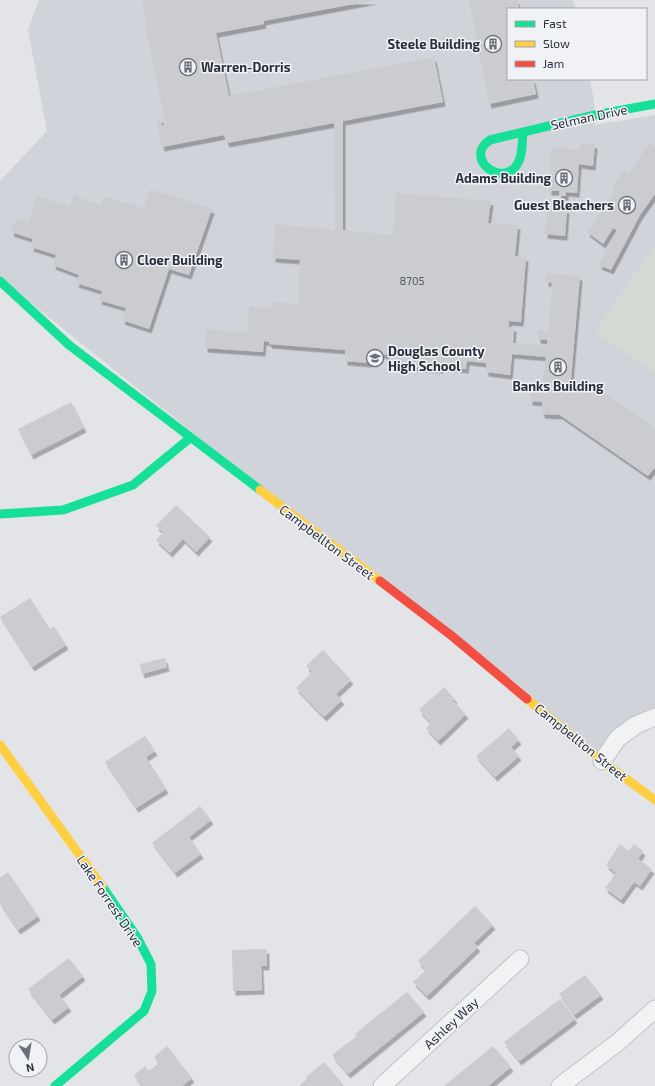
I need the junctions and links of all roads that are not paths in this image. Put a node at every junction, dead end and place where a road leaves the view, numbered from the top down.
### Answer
1 (655, 104) edge
2 (524, 132) junction
3 (0, 282) edge
4 (190, 438) junction
5 (0, 514) edge
6 (655, 717) edge
7 (0, 744) edge
8 (602, 761) junction
9 (655, 800) edge
10 (520, 959) dead end
11 (655, 1009) edge
12 (55, 1086) edge
13 (382, 1086) edge
14 (560, 1086) edge

1 - 2 street, Selman Drive
2 - 2 street, Selman Drive
3 - 4 street, Campbellton Street
4 - 5 street
4 - 8 street, Campbellton Street
6 - 8 street
7 - 12 street, Lake Forrest Drive
8 - 9 street, Campbellton Street
10 - 13 street, Ashley Way
11 - 14 street

